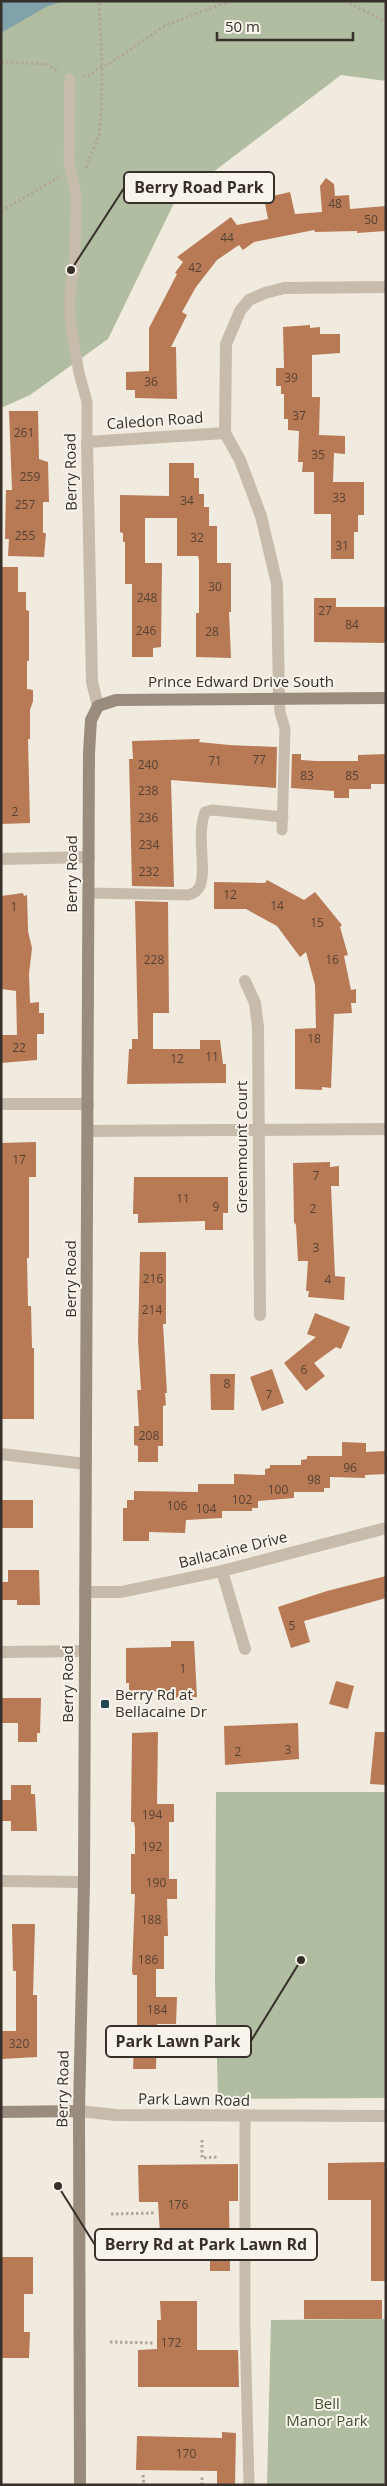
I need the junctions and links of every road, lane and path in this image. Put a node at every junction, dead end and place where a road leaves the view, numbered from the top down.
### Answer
1 (99, 1) edge
2 (230, 1) edge
3 (345, 1) edge
4 (386, 22) edge
5 (1, 62) edge
6 (102, 67) junction
7 (70, 79) junction
8 (86, 169) dead end
9 (71, 170) junction
10 (1, 211) edge
11 (386, 286) edge
12 (226, 433) junction
13 (87, 442) junction
14 (279, 698) junction
15 (386, 698) edge
16 (98, 706) junction
17 (282, 817) junction
18 (282, 830) dead end
19 (89, 857) junction
20 (1, 859) edge
21 (89, 893) junction
22 (245, 981) dead end
23 (1, 1104) edge
24 (88, 1104) junction
25 (386, 1129) edge
26 (88, 1131) junction
27 (258, 1131) junction
28 (260, 1315) dead end
29 (1, 1454) edge
30 (86, 1464) junction
31 (386, 1528) edge
32 (222, 1572) junction
33 (86, 1592) junction
34 (245, 1649) dead end
35 (85, 1651) junction
36 (1, 1652) edge
37 (1, 1882) edge
38 (84, 1882) junction
39 (78, 2111) junction
40 (1, 2112) edge
41 (386, 2116) edge
42 (246, 2117) junction
43 (202, 2140) dead end
44 (217, 2157) dead end
45 (155, 2213) dead end
46 (111, 2214) dead end
47 (110, 2342) dead end
48 (155, 2343) dead end
49 (143, 2475) dead end
50 (202, 2476) dead end
51 (80, 2485) edge
52 (144, 2485) edge
53 (202, 2485) edge
54 (249, 2485) edge

1 - 6 path
2 - 6 path
3 - 4 path
5 - 7 path
6 - 7 path
6 - 8 path
7 - 9 lane, Berry Road
9 - 10 path
9 - 13 lane, Berry Road
11 - 12 street
12 - 13 street, Caledon Road
12 - 14 street
13 - 16 street, Berry Road
14 - 15 street, Prince Edward Drive South
14 - 16 street, Prince Edward Drive South
14 - 17 lane
16 - 19 street, Berry Road
17 - 18 lane
17 - 21 lane
19 - 20 street
19 - 21 street, Berry Road
21 - 24 street, Berry Road
22 - 27 street, Greenmount Court
23 - 24 street
24 - 26 street, Berry Road
25 - 27 street
26 - 27 street
26 - 30 street, Berry Road
27 - 28 street, Greenmount Court
29 - 30 street
30 - 33 street, Berry Road
31 - 32 street, Ballacaine Drive
32 - 33 street, Ballacaine Drive
32 - 34 street
33 - 35 street, Berry Road
35 - 36 street
35 - 38 street, Berry Road
37 - 38 street
38 - 39 street, Berry Road
39 - 40 street, Park Lawn Road
39 - 42 street, Park Lawn Road
39 - 51 street, Berry Road
41 - 42 street, Park Lawn Road
42 - 54 lane
43 - 44 path
45 - 46 path
47 - 48 path
49 - 52 path
50 - 53 path

